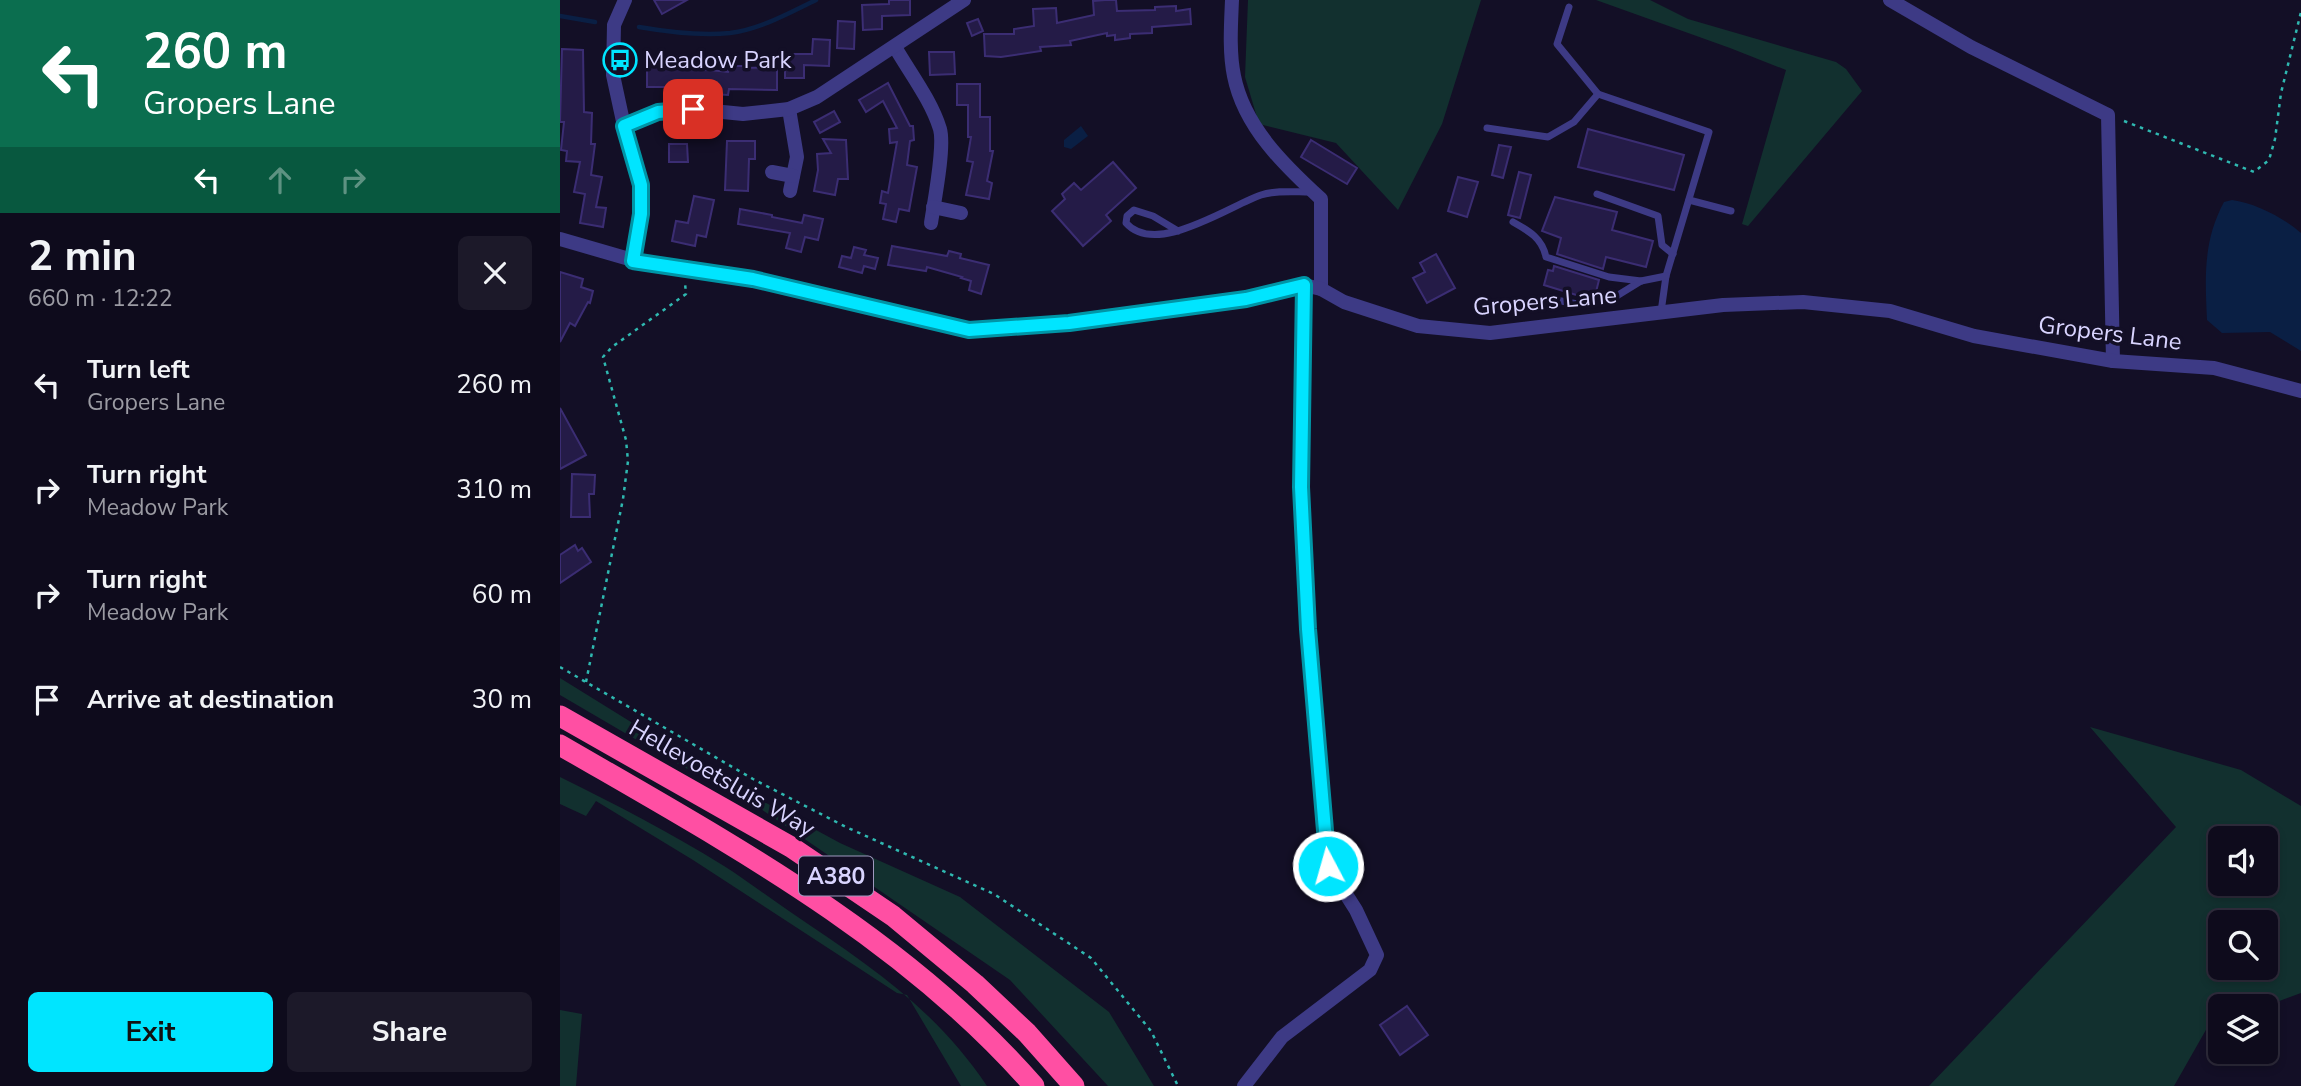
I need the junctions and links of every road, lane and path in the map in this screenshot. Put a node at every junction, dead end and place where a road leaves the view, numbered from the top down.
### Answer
1 (625, 0) edge
2 (964, 0) edge
3 (1232, 0) edge
4 (1890, 0) edge
5 (1569, 7) dead end
6 (2301, 12) edge
7 (895, 47) junction
8 (1598, 94) junction
9 (789, 109) junction
10 (2108, 115) junction
11 (624, 126) junction
12 (1487, 128) dead end
13 (772, 172) dead end
14 (793, 176) junction
15 (790, 191) dead end
16 (1314, 192) junction
17 (1597, 194) dead end
18 (1689, 200) junction
19 (933, 207) junction
20 (1731, 211) dead end
21 (961, 214) dead end
22 (1513, 222) dead end
23 (931, 223) dead end
24 (1178, 231) junction
25 (560, 239) edge
26 (1673, 254) junction
27 (633, 261) junction
28 (682, 270) joint
29 (1666, 276) junction
30 (1641, 281) junction
31 (1304, 285) junction
32 (1321, 289) junction
33 (1545, 299) dead end
34 (1661, 313) junction
35 (2113, 361) junction
36 (2301, 391) edge
37 (560, 667) edge
38 (586, 682) junction
39 (560, 716) edge
40 (560, 746) edge
41 (1034, 1086) edge
42 (1074, 1086) edge
43 (1178, 1086) edge
44 (1244, 1086) edge

1 - 11 street
2 - 7 street
3 - 16 street
4 - 10 street
5 - 8 lane
6 - 10 path
7 - 9 street
7 - 19 street
8 - 12 lane
8 - 18 lane
9 - 11 street
9 - 14 street
10 - 35 street
11 - 27 street
13 - 14 street
14 - 15 street
16 - 24 lane
16 - 32 street
17 - 26 lane
18 - 20 lane
18 - 26 lane
19 - 21 street
19 - 23 street
22 - 30 lane
24 - 24 lane
25 - 27 street
26 - 29 lane
27 - 28 street
27 - 31 street, Gropers Lane
28 - 38 path
29 - 30 lane
29 - 34 lane
30 - 33 lane
31 - 32 street, Gropers Lane
31 - 44 street
32 - 34 street, Gropers Lane
34 - 35 street, Gropers Lane
35 - 36 street, Gropers Lane
37 - 38 path
38 - 43 path
39 - 42 highway, Hellevoetsluis Way / A380
40 - 41 highway, A380

